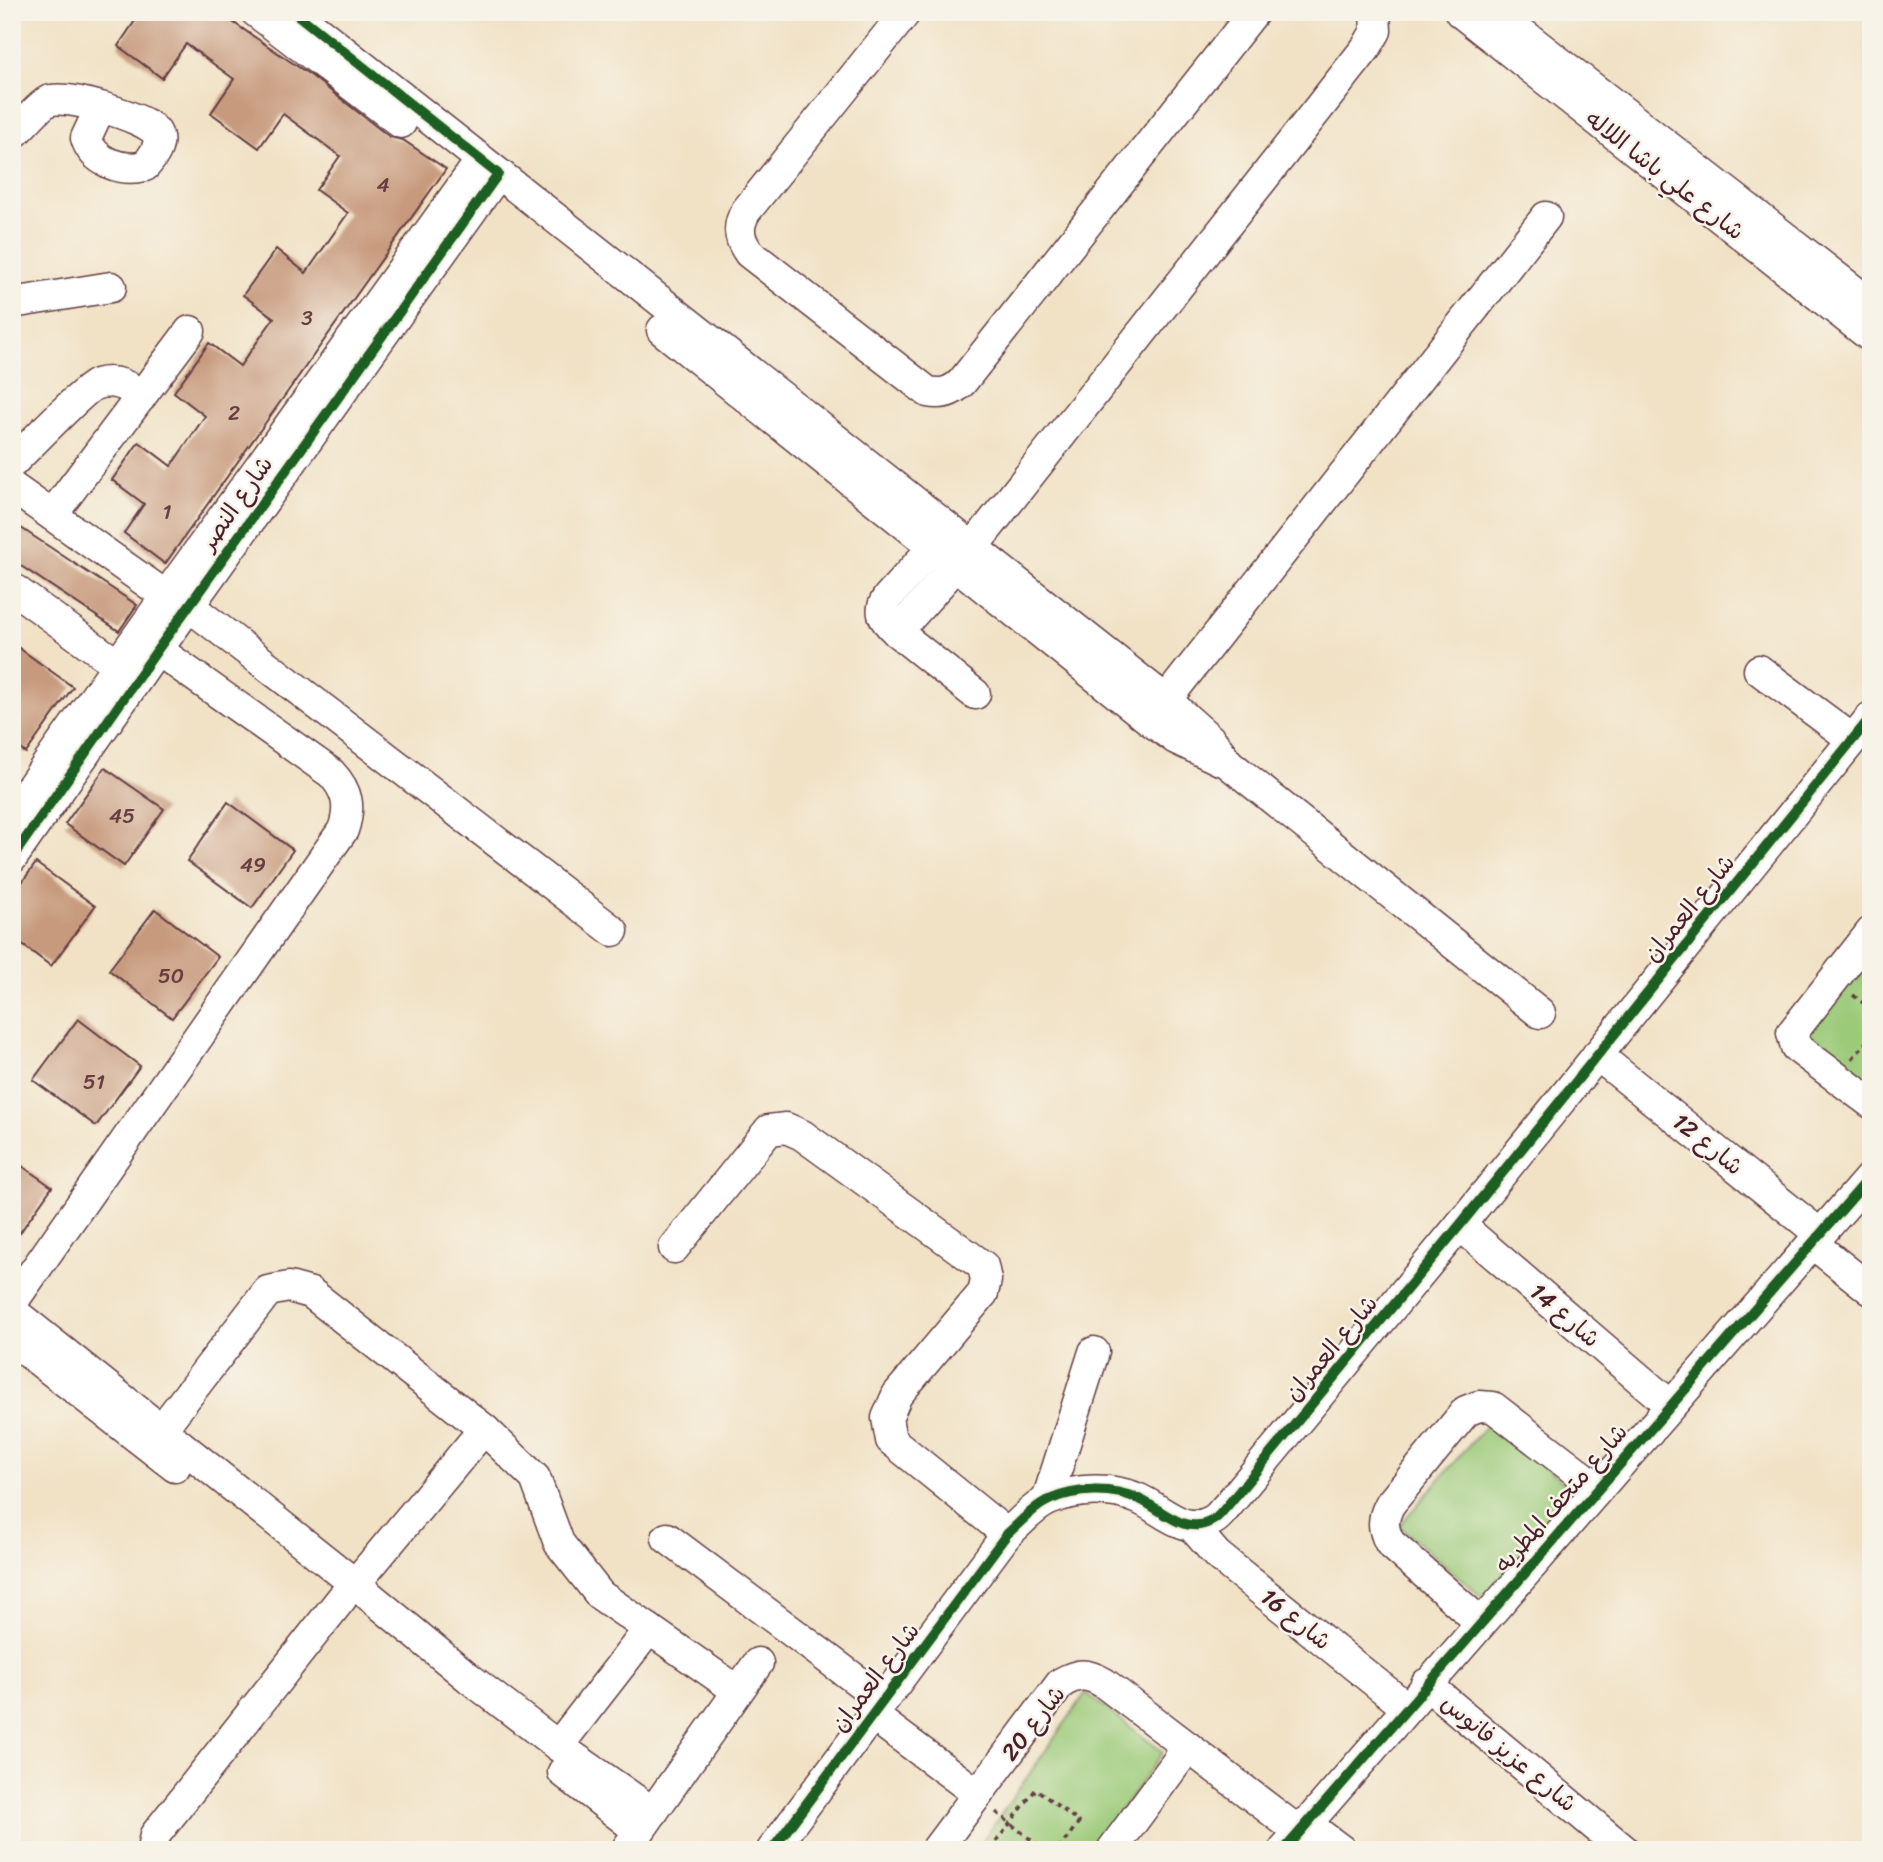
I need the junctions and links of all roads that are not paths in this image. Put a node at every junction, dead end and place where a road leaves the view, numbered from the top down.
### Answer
1 (257, 12) edge
2 (294, 12) edge
3 (906, 12) edge
4 (1254, 12) edge
5 (1375, 12) edge
6 (1460, 12) edge
7 (1495, 12) edge
8 (100, 108) dead end
9 (12, 135) edge
10 (484, 175) junction
11 (1546, 217) dead end
12 (111, 287) dead end
13 (12, 303) edge
14 (1871, 304) edge
15 (190, 331) dead end
16 (1871, 337) edge
17 (140, 398) junction
18 (12, 463) edge
19 (12, 487) edge
20 (52, 515) junction
21 (941, 539) junction
22 (964, 557) junction
23 (12, 588) edge
24 (178, 601) junction
25 (897, 632) junction
26 (148, 642) junction
27 (118, 665) junction
28 (1759, 670) dead end
29 (975, 694) dead end
30 (1166, 700) junction
31 (1863, 733) edge
32 (1229, 764) junction
33 (12, 814) edge
34 (12, 858) edge
35 (613, 931) dead end
36 (1871, 932) edge
37 (1540, 1013) dead end
38 (1597, 1055) junction
39 (1871, 1103) edge
40 (1871, 1176) edge
41 (1460, 1225) junction
42 (1816, 1238) junction
43 (674, 1248) dead end
44 (1871, 1290) edge
45 (12, 1303) edge
46 (12, 1311) edge
47 (12, 1340) edge
48 (1094, 1352) dead end
49 (1670, 1405) junction
50 (484, 1429) junction
51 (160, 1430) junction
52 (1598, 1488) junction
53 (1047, 1500) junction
54 (1191, 1525) junction
55 (1007, 1534) junction
56 (667, 1538) dead end
57 (348, 1591) junction
58 (1480, 1622) junction
59 (649, 1629) junction
60 (758, 1663) dead end
61 (1426, 1684) junction
62 (738, 1692) junction
63 (878, 1707) junction
64 (1406, 1707) junction
65 (558, 1746) junction
66 (1188, 1747) junction
67 (977, 1795) junction
68 (639, 1831) edge
69 (1296, 1834) edge
70 (152, 1850) edge
71 (772, 1850) edge
72 (936, 1850) edge
73 (1112, 1850) edge
74 (1340, 1850) edge
75 (1623, 1850) edge

1 - 10 street
2 - 10 street
3 - 4 street
5 - 22 street
6 - 16 street, شارع علي باشا اللاله
7 - 14 street, شارع علي باشا اللاله
8 - 9 street
10 - 21 street
10 - 24 street, شارع النصر
11 - 30 street
12 - 13 street
15 - 17 street
17 - 18 street
17 - 20 street
19 - 20 street
20 - 24 street
21 - 22 street
21 - 25 street
22 - 25 street
22 - 30 street
22 - 32 street
23 - 27 street
24 - 26 street, شارع النصر
24 - 35 street
25 - 29 street
26 - 27 street, شارع النصر
26 - 34 street, شارع النصر
26 - 45 street
27 - 33 street, شارع النصر
28 - 31 street
30 - 32 street
31 - 38 street, شارع العمران
32 - 37 street
36 - 39 street
38 - 41 street, شارع العمران
38 - 42 street, شارع 12
40 - 42 street, شارع متحف المطريه
41 - 49 street, شارع 14
41 - 54 street, شارع العمران
42 - 44 street, شارع 12
42 - 49 street, شارع متحف المطريه
43 - 55 street
46 - 51 street
47 - 57 street
48 - 53 street
49 - 52 street, شارع متحف المطريه
50 - 51 street
50 - 57 street
50 - 59 street
51 - 57 street
52 - 58 street, شارع متحف المطريه
52 - 58 street
53 - 54 street, شارع العمران
53 - 55 street, شارع العمران
54 - 64 street, شارع 16
55 - 63 street, شارع العمران
56 - 63 street
57 - 65 street
57 - 68 street
57 - 70 street
58 - 61 street, شارع متحف المطريه
59 - 62 street
59 - 65 street
60 - 62 street
61 - 64 street, شارع متحف المطريه
61 - 75 street, شارع عزيز فانوس
62 - 68 street
63 - 67 street
63 - 71 street, شارع العمران
64 - 69 street, شارع متحف المطريه
65 - 68 street
66 - 67 street, شارع 20
66 - 69 street, شارع 20
66 - 73 street
67 - 72 street, شارع 20
69 - 74 street, شارع 20

